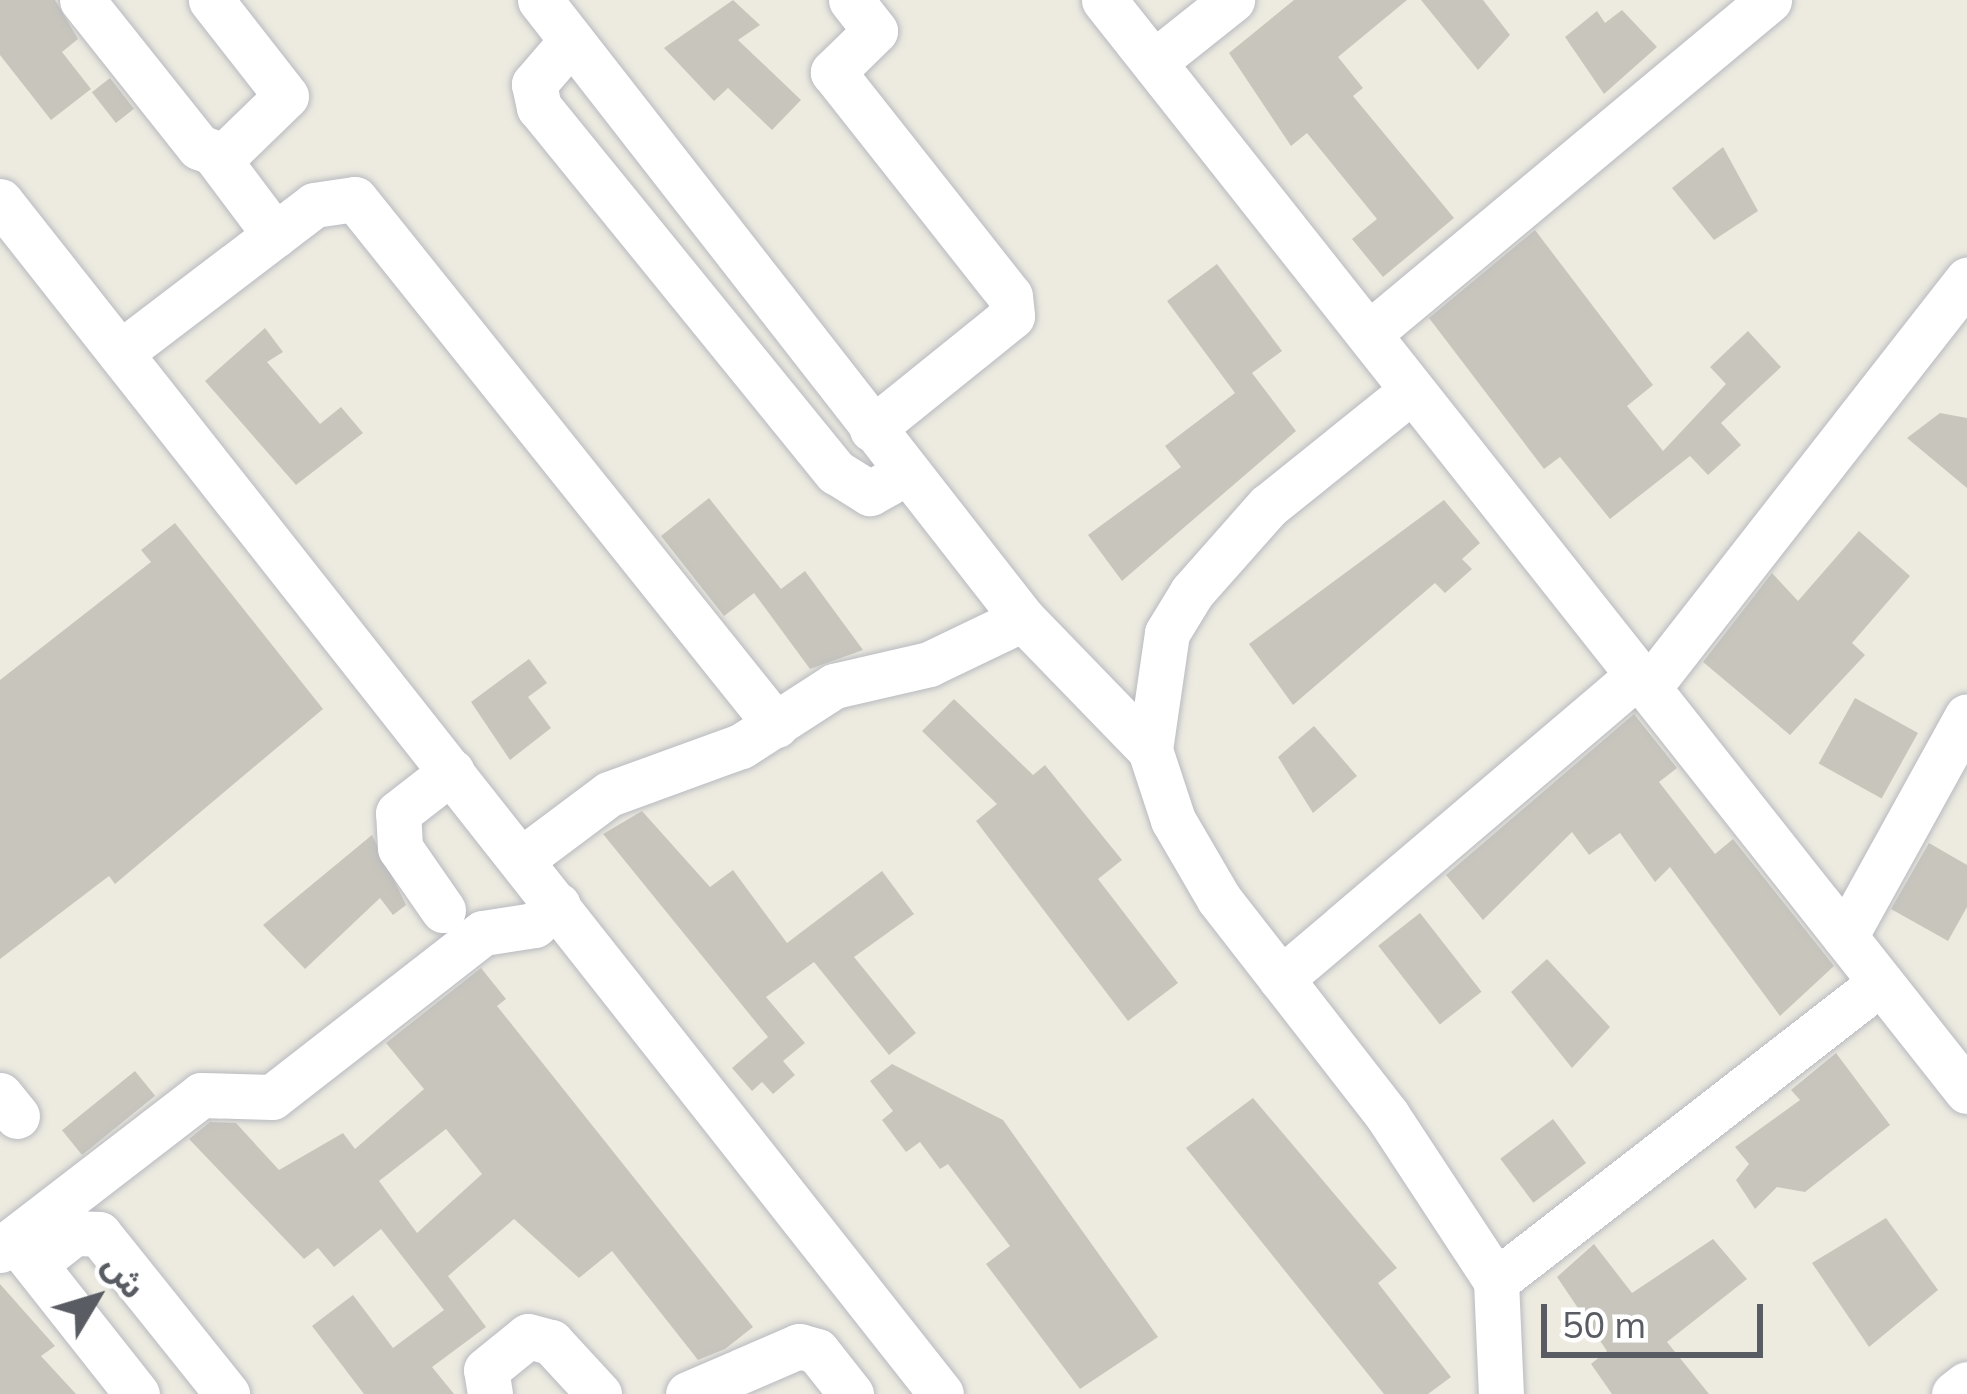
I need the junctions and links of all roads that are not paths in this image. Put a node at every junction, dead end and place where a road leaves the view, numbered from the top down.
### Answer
1 (82, 0) edge
2 (211, 0) edge
3 (540, 0) edge
4 (851, 0) edge
5 (1104, 0) edge
6 (1232, 0) edge
7 (1768, 0) edge
8 (571, 41) junction
9 (1154, 62) junction
10 (215, 155) junction
11 (0, 201) edge
12 (275, 235) junction
13 (1967, 280) edge
14 (1372, 331) junction
15 (120, 353) junction
16 (1410, 392) junction
17 (872, 430) junction
18 (906, 473) junction
19 (1023, 619) junction
20 (1644, 680) junction
21 (1967, 716) edge
22 (776, 724) junction
23 (1150, 750) junction
24 (452, 771) junction
25 (522, 859) junction
26 (558, 905) junction
27 (442, 910) dead end
28 (1846, 937) junction
29 (1281, 979) junction
30 (1880, 982) junction
31 (1967, 1091) edge
32 (17, 1251) edge
33 (1496, 1282) junction
34 (1967, 1384) edge
35 (137, 1394) edge
36 (227, 1394) edge
37 (490, 1394) edge
38 (598, 1394) edge
39 (688, 1394) edge
40 (851, 1394) edge
41 (941, 1394) edge
42 (1501, 1394) edge
43 (1954, 1394) edge

1 - 10 street
2 - 10 street
3 - 8 street
4 - 17 street
5 - 9 street
6 - 9 street
7 - 14 street
8 - 17 street
8 - 18 street
9 - 14 street
10 - 12 street
11 - 15 street
12 - 15 street
12 - 22 street
13 - 20 street
14 - 16 street
15 - 24 street
16 - 20 street
16 - 23 street
17 - 18 street
18 - 19 street
19 - 22 street
19 - 23 street
20 - 28 street
20 - 29 street
21 - 28 street
22 - 25 street
23 - 29 street
24 - 25 street
24 - 27 street
25 - 26 street
26 - 32 street
26 - 41 street
28 - 30 street
29 - 33 street
30 - 31 street
30 - 33 street
32 - 35 street
32 - 36 street
33 - 42 street
34 - 43 street
37 - 38 street
39 - 40 street

